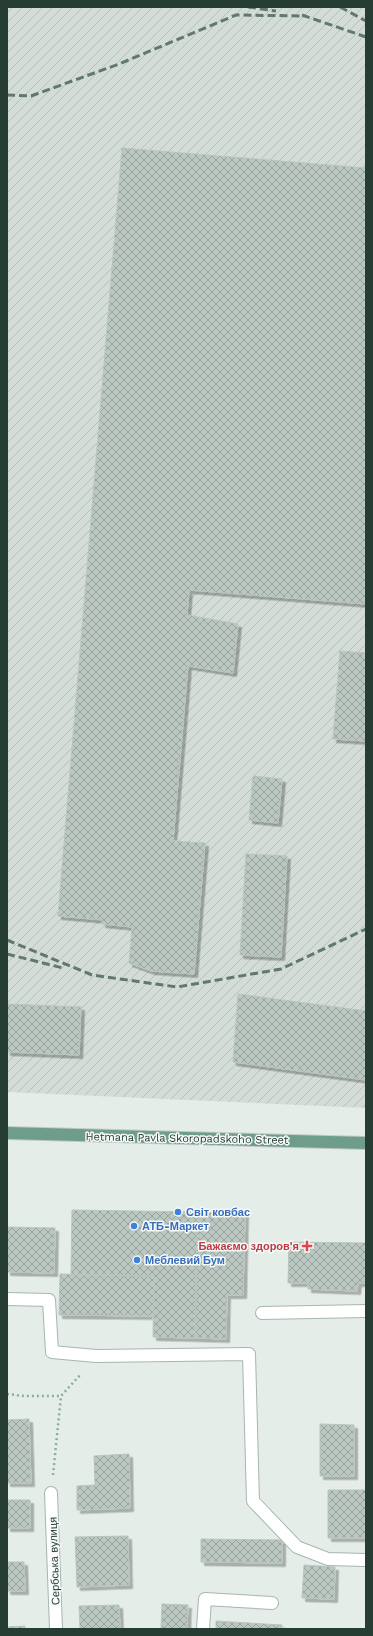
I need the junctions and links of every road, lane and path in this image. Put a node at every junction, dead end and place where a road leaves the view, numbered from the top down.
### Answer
1 (7, 1133) edge
2 (366, 1143) edge
3 (7, 1299) edge
4 (366, 1312) edge
5 (262, 1313) dead end
6 (96, 1356) junction
7 (7, 1394) edge
8 (61, 1396) junction
9 (51, 1493) joint
10 (366, 1560) edge
11 (272, 1602) dead end
12 (56, 1629) edge
13 (203, 1629) edge

1 - 2 main road, Hetmana Pavla Skoropadskoho Street
3 - 6 street
4 - 5 street
6 - 8 path
6 - 10 street
7 - 8 path
8 - 9 path
9 - 12 street, Сербська вулиця
11 - 13 street

